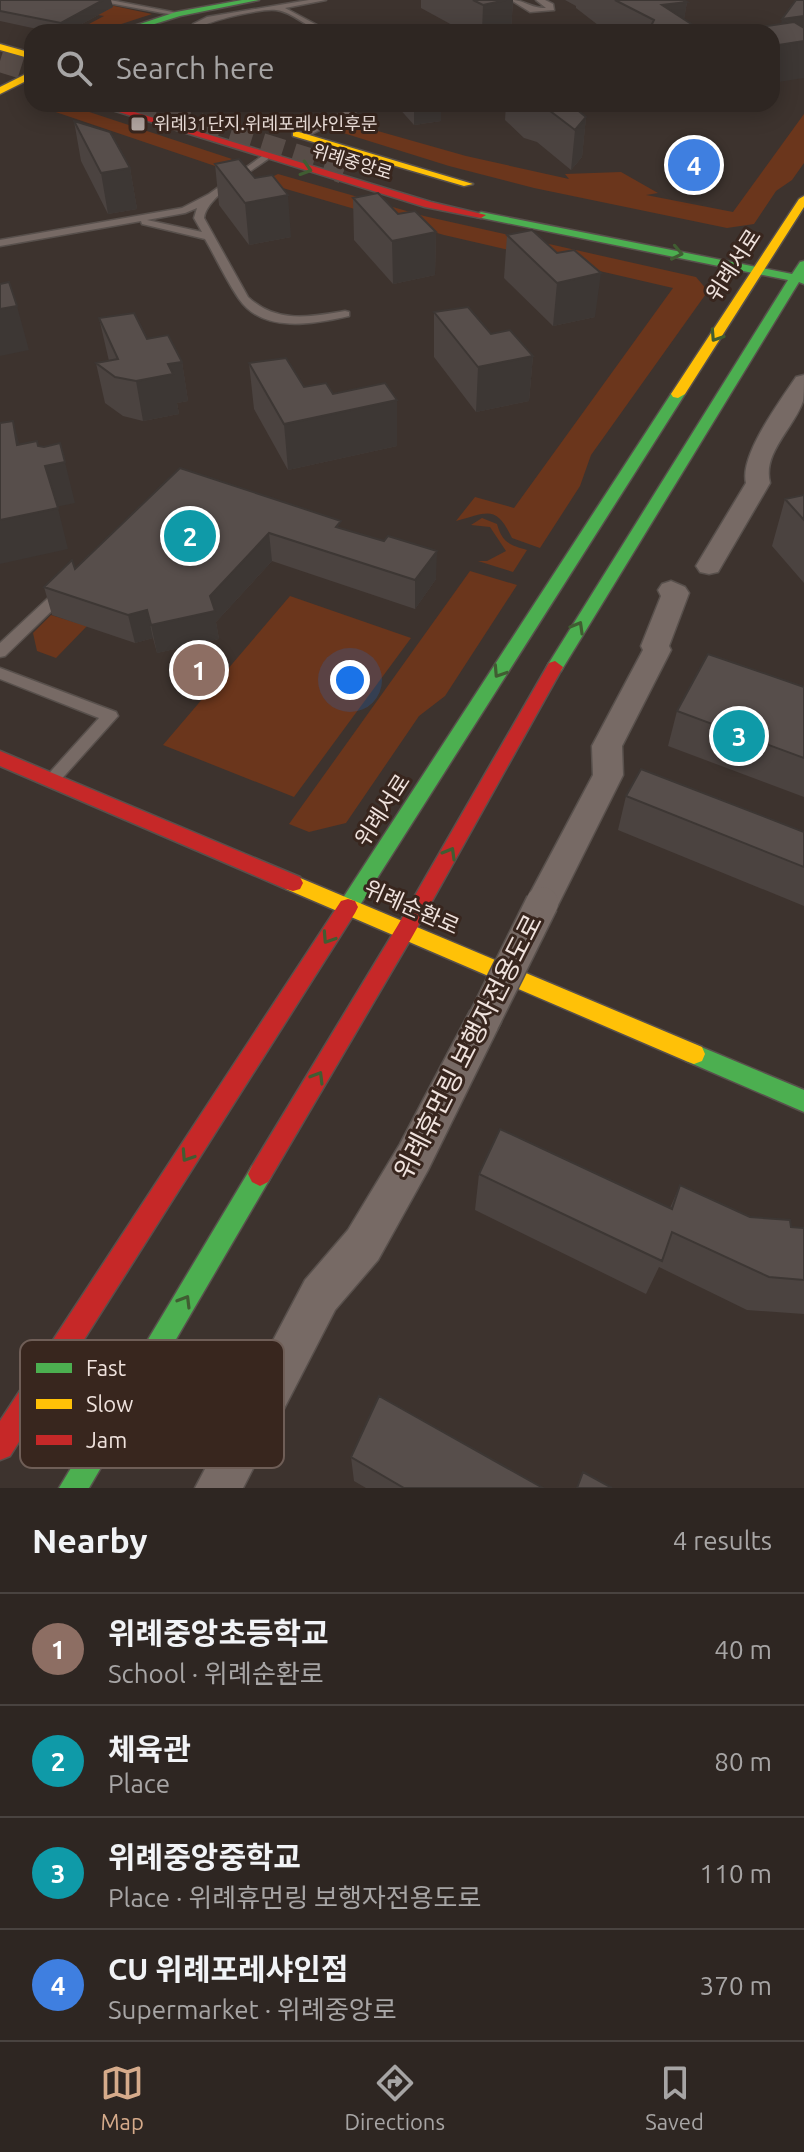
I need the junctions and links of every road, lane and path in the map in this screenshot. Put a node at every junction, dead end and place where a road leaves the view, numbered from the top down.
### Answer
1 (97, 0) edge
2 (255, 0) edge
3 (322, 0) edge
4 (515, 0) edge
5 (540, 0) edge
6 (279, 8) junction
7 (179, 14) junction
8 (146, 24) edge
9 (200, 24) edge
10 (310, 24) edge
11 (0, 47) edge
12 (24, 54) edge
13 (0, 71) edge
14 (24, 78) edge
15 (24, 81) edge
16 (0, 91) edge
17 (123, 112) edge
18 (350, 112) edge
19 (271, 127) dead end
20 (301, 136) junction
21 (265, 157) junction
22 (489, 190) dead end
23 (212, 196) junction
24 (804, 199) edge
25 (513, 203) dead end
26 (173, 213) junction
27 (199, 218) junction
28 (123, 221) junction
29 (174, 227) junction
30 (662, 232) dead end
31 (207, 236) junction
32 (600, 237) junction
33 (0, 243) edge
34 (764, 263) junction
35 (802, 273) edge
36 (345, 314) dead end
37 (804, 382) edge
38 (709, 566) dead end
39 (78, 577) edge
40 (671, 590) dead end
41 (0, 652) edge
42 (0, 673) edge
43 (0, 758) edge
44 (51, 780) junction
45 (349, 905) junction
46 (405, 931) junction
47 (804, 1101) edge
48 (68, 1340) edge
49 (161, 1340) edge
50 (284, 1363) edge
51 (20, 1415) edge
52 (0, 1446) edge
53 (85, 1468) edge
54 (229, 1468) edge
55 (73, 1488) edge
56 (218, 1488) edge

1 - 7 lane
2 - 7 main road
3 - 6 lane
4 - 5 lane
6 - 9 lane
6 - 10 lane
7 - 8 main road
11 - 12 main road
13 - 14 main road
15 - 16 main road
17 - 21 main road, 위례중앙로
18 - 20 lane
19 - 20 main road, 위례중앙로
20 - 22 main road, 위례중앙로
21 - 23 lane
21 -> 32 main road, 위례중앙로
23 - 26 lane
23 - 27 lane
24 - 34 main road, 위례서로
25 - 32 main road, 위례중앙로
26 - 27 lane
26 - 28 lane
26 - 29 lane
27 - 29 lane
27 - 31 lane
28 - 29 lane
28 - 33 lane
29 - 31 lane
30 - 34 main road, 위례중앙로
31 - 36 lane
32 -> 34 main road, 위례중앙로
34 - 35 main road, 위례중앙로
34 -> 45 main road, 위례서로
46 -> 35 main road
37 - 38 street
39 - 41 lane
40 - 50 street, 위례휴먼링 보행자전용도로, bridge
42 - 44 lane
43 - 44 main road, 위례순환로
44 - 45 main road, 위례순환로
45 - 46 main road, 위례순환로
45 -> 48 main road, 위례서로
46 - 47 main road, 위례순환로
49 -> 46 main road
51 -> 52 main road, 위례서로
55 -> 53 main road
54 - 56 street, 위례휴먼링 보행자전용도로, bridge

